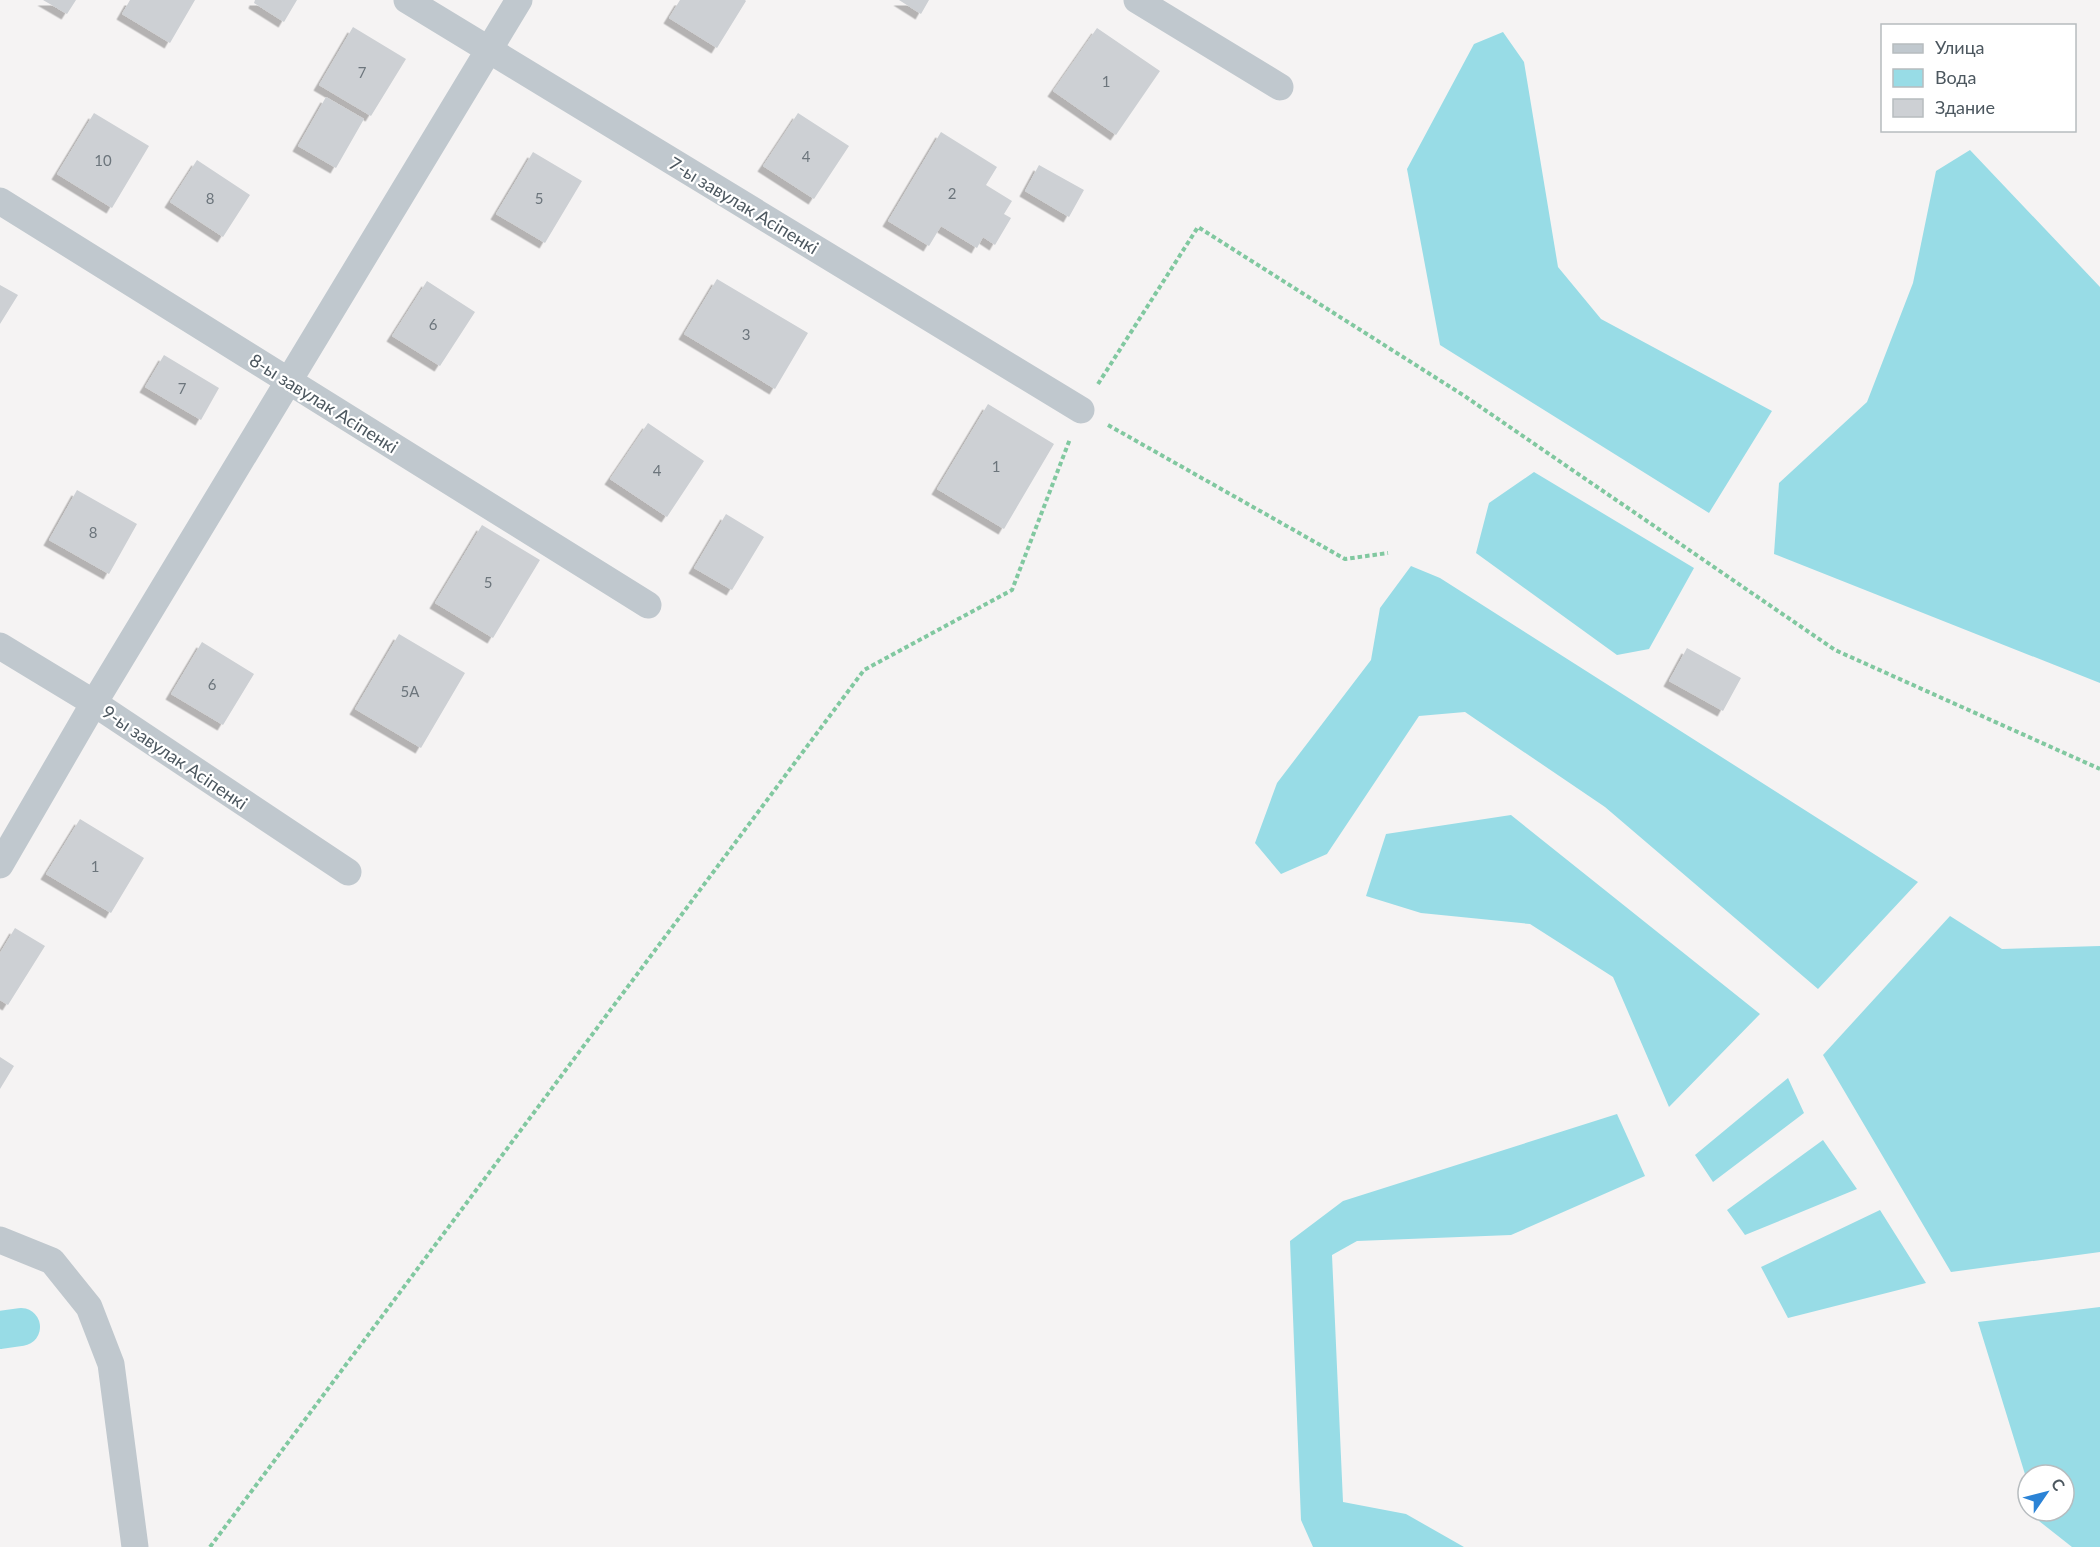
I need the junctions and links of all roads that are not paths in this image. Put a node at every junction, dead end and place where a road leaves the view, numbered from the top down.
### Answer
1 (407, 0) edge
2 (519, 0) edge
3 (1137, 0) edge
4 (488, 50) junction
5 (1280, 87) dead end
6 (0, 201) edge
7 (289, 380) junction
8 (1082, 410) road end
9 (648, 605) dead end
10 (0, 646) edge
11 (94, 703) junction
12 (0, 865) edge
13 (348, 872) dead end
14 (0, 1240) edge
15 (135, 1547) edge

1 - 4 street, 7-ы завулак Асіпенкі
2 - 4 street
3 - 5 street
4 - 7 street
4 - 8 street, 7-ы завулак Асіпенкі
6 - 7 street, 8-ы завулак Асіпенкі
7 - 9 street, 8-ы завулак Асіпенкі
7 - 11 street
10 - 11 street, 9-ы завулак Асіпенкі
11 - 12 street
11 - 13 street, 9-ы завулак Асіпенкі
14 - 15 street

